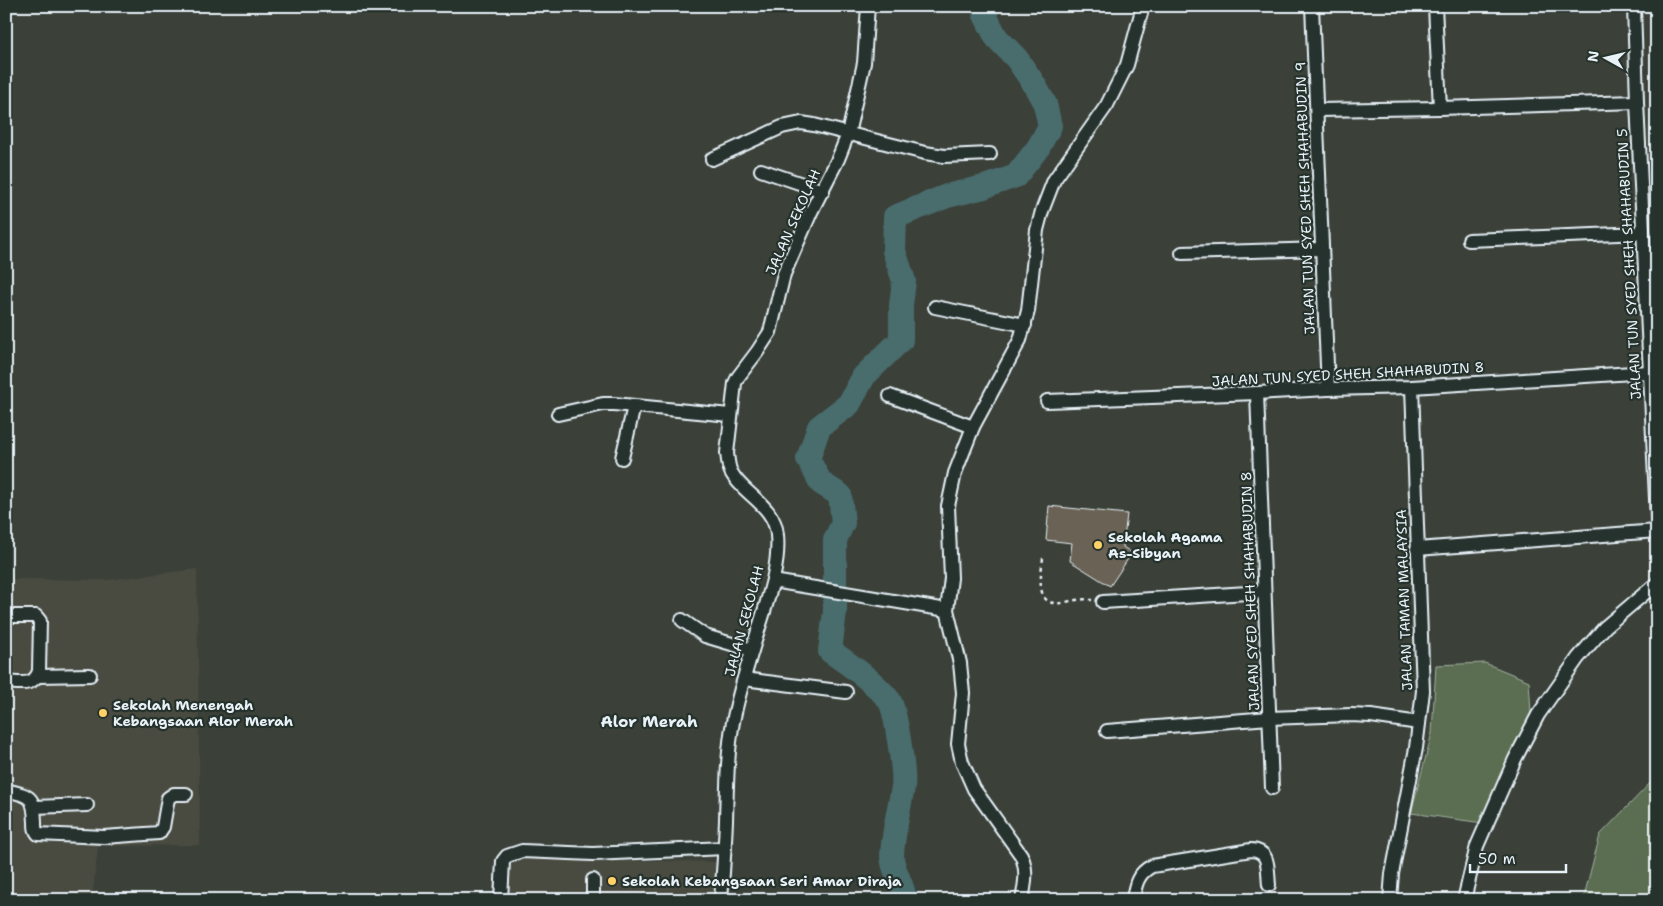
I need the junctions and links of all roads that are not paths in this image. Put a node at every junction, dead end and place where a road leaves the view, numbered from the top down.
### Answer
1 (868, 6) edge
2 (1143, 6) edge
3 (1312, 6) edge
4 (1435, 6) edge
5 (1634, 6) edge
6 (1637, 102) junction
7 (1440, 108) junction
8 (1317, 110) junction
9 (848, 134) junction
10 (990, 154) dead end
11 (712, 159) dead end
12 (761, 170) dead end
13 (823, 191) junction
14 (1643, 233) junction
15 (1469, 240) dead end
16 (1322, 249) junction
17 (1182, 253) dead end
18 (935, 307) dead end
19 (1024, 325) junction
20 (1649, 372) junction
21 (1412, 387) junction
22 (1328, 389) junction
23 (1257, 394) junction
24 (890, 396) dead end
25 (1047, 401) dead end
26 (634, 406) junction
27 (558, 414) dead end
28 (730, 415) junction
29 (973, 427) junction
30 (622, 458) dead end
31 (1657, 520) edge
32 (1657, 531) edge
33 (1417, 550) junction
34 (773, 580) junction
35 (1657, 583) edge
36 (1264, 592) junction
37 (1103, 602) road end
38 (947, 610) junction
39 (7, 616) edge
40 (682, 620) dead end
41 (752, 650) junction
42 (38, 676) junction
43 (90, 676) dead end
44 (744, 679) junction
45 (6, 682) edge
46 (846, 692) dead end
47 (1270, 718) junction
48 (1419, 723) junction
49 (1107, 731) dead end
50 (1272, 788) dead end
51 (6, 790) edge
52 (186, 794) dead end
53 (87, 805) dead end
54 (34, 807) junction
55 (725, 848) junction
56 (593, 880) dead end
57 (1269, 885) dead end
58 (501, 900) edge
59 (593, 900) edge
60 (720, 900) edge
61 (1022, 900) edge
62 (1133, 900) edge
63 (1390, 900) edge
64 (1464, 900) edge

1 - 9 street, JALAN SEKOLAH
2 - 19 street
3 - 8 street, JALAN TUN SYED SHEH SHAHABUDIN 9
4 - 7 street
5 - 6 street, JALAN TUN SYED SHEH SHAHABUDIN 5
6 - 7 street
6 - 14 street, JALAN TUN SYED SHEH SHAHABUDIN 5
7 - 8 street
8 - 16 street, JALAN TUN SYED SHEH SHAHABUDIN 9
9 - 10 street
9 - 11 street
9 - 13 street, JALAN SEKOLAH
12 - 13 street
13 - 28 street, JALAN SEKOLAH
14 - 15 street
14 - 20 street, JALAN TUN SYED SHEH SHAHABUDIN 5
16 - 17 street
16 - 22 street, JALAN TUN SYED SHEH SHAHABUDIN 9
18 - 19 street
19 - 29 street
20 - 21 street, JALAN TUN SYED SHEH SHAHABUDIN 8
20 - 31 street, JALAN TUN SYED SHEH SHAHABUDIN 5
21 - 22 street, JALAN TUN SYED SHEH SHAHABUDIN 8
21 - 33 street, JALAN TAMAN MALAYSIA
22 - 23 street, JALAN TUN SYED SHEH SHAHABUDIN 8
23 - 25 street, JALAN TUN SYED SHEH SHAHABUDIN 8
23 - 36 street, JALAN SYED SHEH SHAHABUDIN 8
24 - 29 street
26 - 27 street
26 - 28 street
26 - 30 street
28 - 34 street, JALAN SEKOLAH
29 - 38 street
32 - 33 street
33 - 48 street, JALAN TAMAN MALAYSIA
34 - 38 street
34 - 41 street, JALAN SEKOLAH
35 - 64 street
36 - 37 street
36 - 47 street, JALAN SYED SHEH SHAHABUDIN 8
38 - 61 street
39 - 42 street
40 - 41 street
41 - 44 street, JALAN SEKOLAH
42 - 43 street
42 - 45 street
44 - 46 street
44 - 55 street, JALAN SEKOLAH
47 - 48 street
47 - 49 street
47 - 50 street, JALAN SYED SHEH SHAHABUDIN 8
48 - 63 street, JALAN TAMAN MALAYSIA
51 - 54 street
52 - 54 street
53 - 54 street
55 - 58 street
55 - 60 street, JALAN SEKOLAH
56 - 59 street
57 - 62 street

